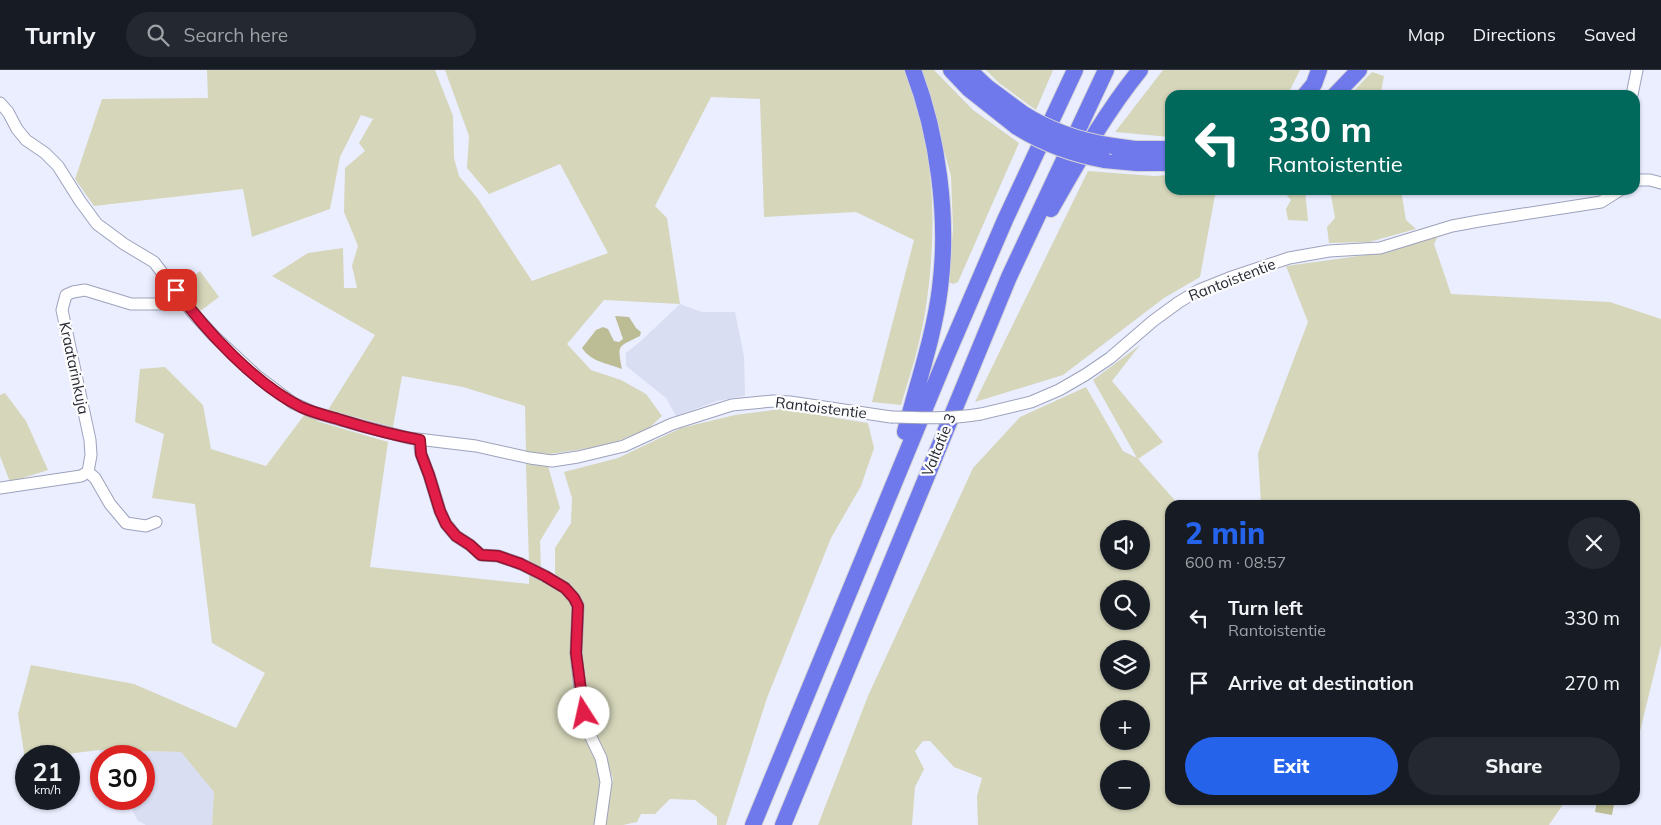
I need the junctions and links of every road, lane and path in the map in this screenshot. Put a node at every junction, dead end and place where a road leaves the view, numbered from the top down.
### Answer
1 (913, 70) edge
2 (950, 70) edge
3 (969, 70) edge
4 (1075, 70) edge
5 (1106, 70) edge
6 (1140, 70) edge
7 (1319, 70) edge
8 (1359, 70) edge
9 (1637, 70) edge
10 (1310, 90) edge
11 (1339, 90) edge
12 (1633, 90) edge
13 (0, 102) edge
14 (1020, 120) junction
15 (1165, 149) edge
16 (1165, 164) edge
17 (1640, 180) edge
18 (1661, 183) edge
19 (1612, 195) edge
20 (1009, 277) junction
21 (185, 302) junction
22 (420, 440) junction
23 (88, 472) junction
24 (0, 488) edge
25 (889, 493) junction
26 (156, 522) dead end
27 (600, 825) edge
28 (753, 825) edge
29 (783, 825) edge

1 - 25 highway
2 - 14 highway
3 - 14 highway
4 - 25 highway, Valtatie 3
5 - 20 highway, Valtatie 3
6 - 20 highway
7 - 10 highway
8 - 11 highway
9 - 12 street
13 - 21 street, Rantoistentie
14 - 15 highway, bridge
14 - 16 highway, bridge
17 - 18 street
19 - 22 street, Rantoistentie, bridge
20 - 29 highway, Valtatie 3
21 - 22 street, Rantoistentie
21 - 23 street, Kraatarinkuja
22 - 27 street
23 - 24 street
23 - 26 street
25 - 28 highway, Valtatie 3

